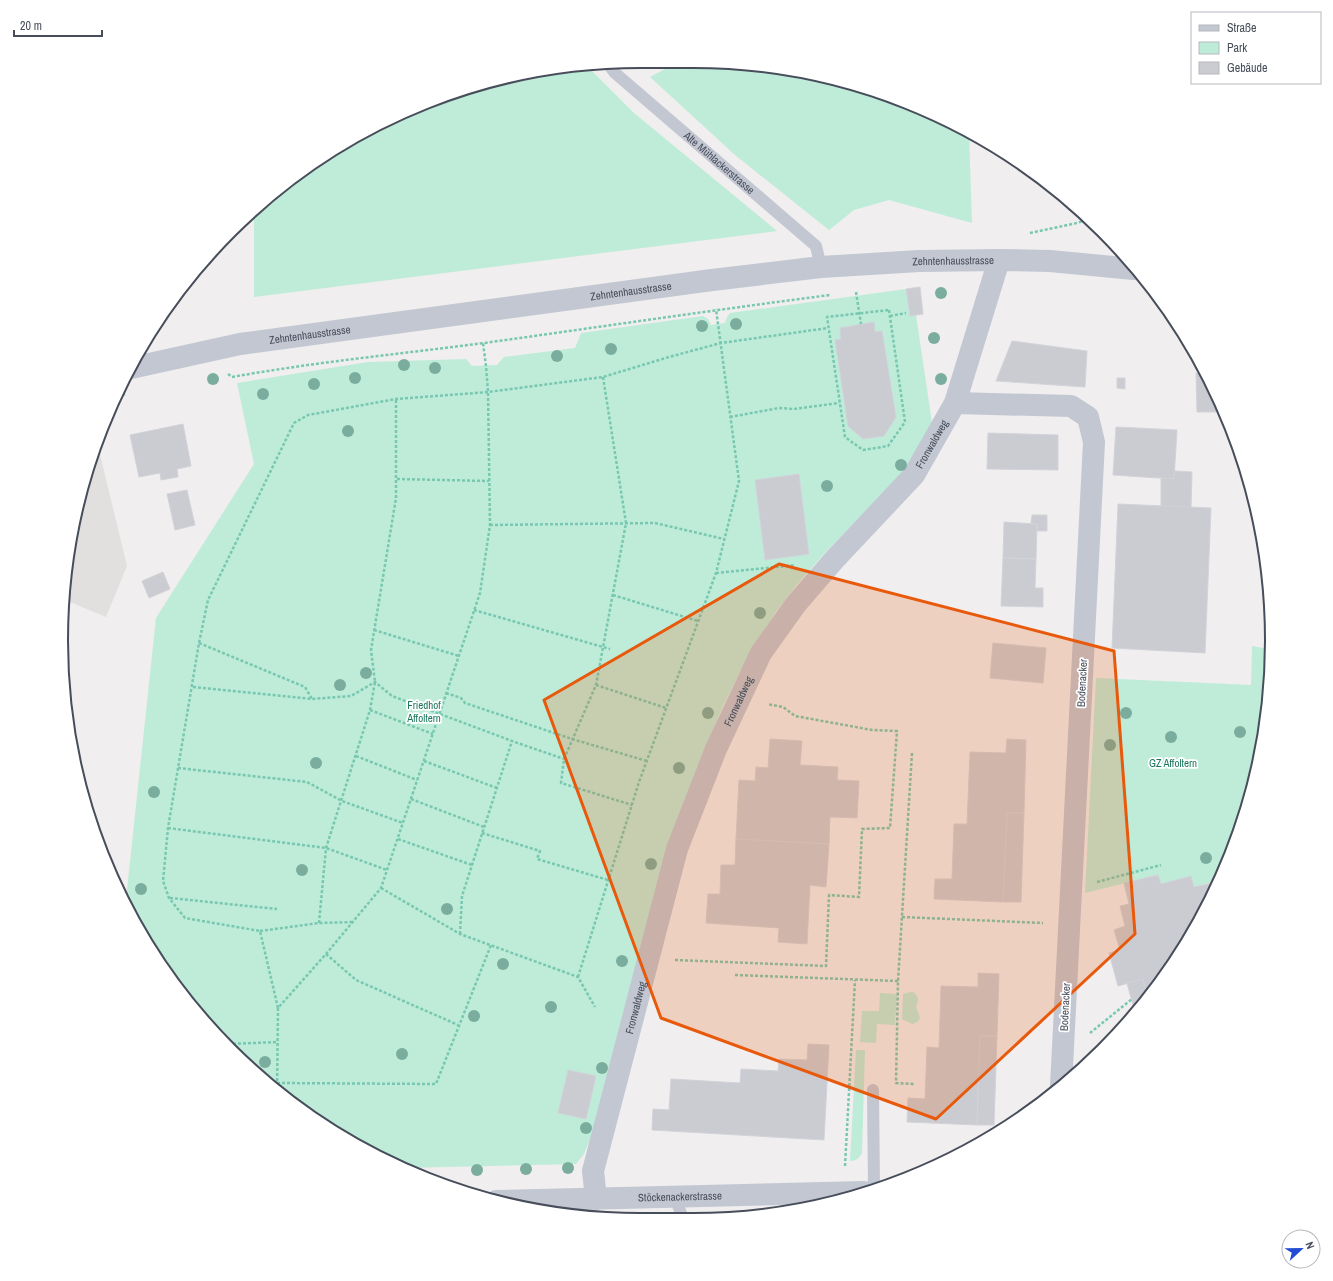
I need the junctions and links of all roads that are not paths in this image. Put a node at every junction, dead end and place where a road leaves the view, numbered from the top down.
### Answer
1 (612, 69) edge
2 (999, 260) junction
3 (821, 267) junction
4 (1127, 268) edge
5 (138, 366) edge
6 (955, 403) junction
7 (1061, 1078) edge
8 (873, 1090) dead end
9 (874, 1184) edge
10 (843, 1193) edge
11 (675, 1197) junction
12 (596, 1199) junction
13 (523, 1200) edge
14 (681, 1213) edge

1 - 3 lane, Alte Mühlackerstrasse
2 - 3 street, Zehntenhausstrasse
2 - 4 street, Zehntenhausstrasse
2 - 6 street, Fronwaldweg
3 - 5 street, Zehntenhausstrasse
6 - 7 street, Bodenacker
6 - 12 street, Fronwaldweg
8 - 9 lane
10 - 11 street, Stöckenackerstrasse
11 - 12 street, Stöckenackerstrasse
11 - 14 lane
12 - 13 street, Stöckenackerstrasse

